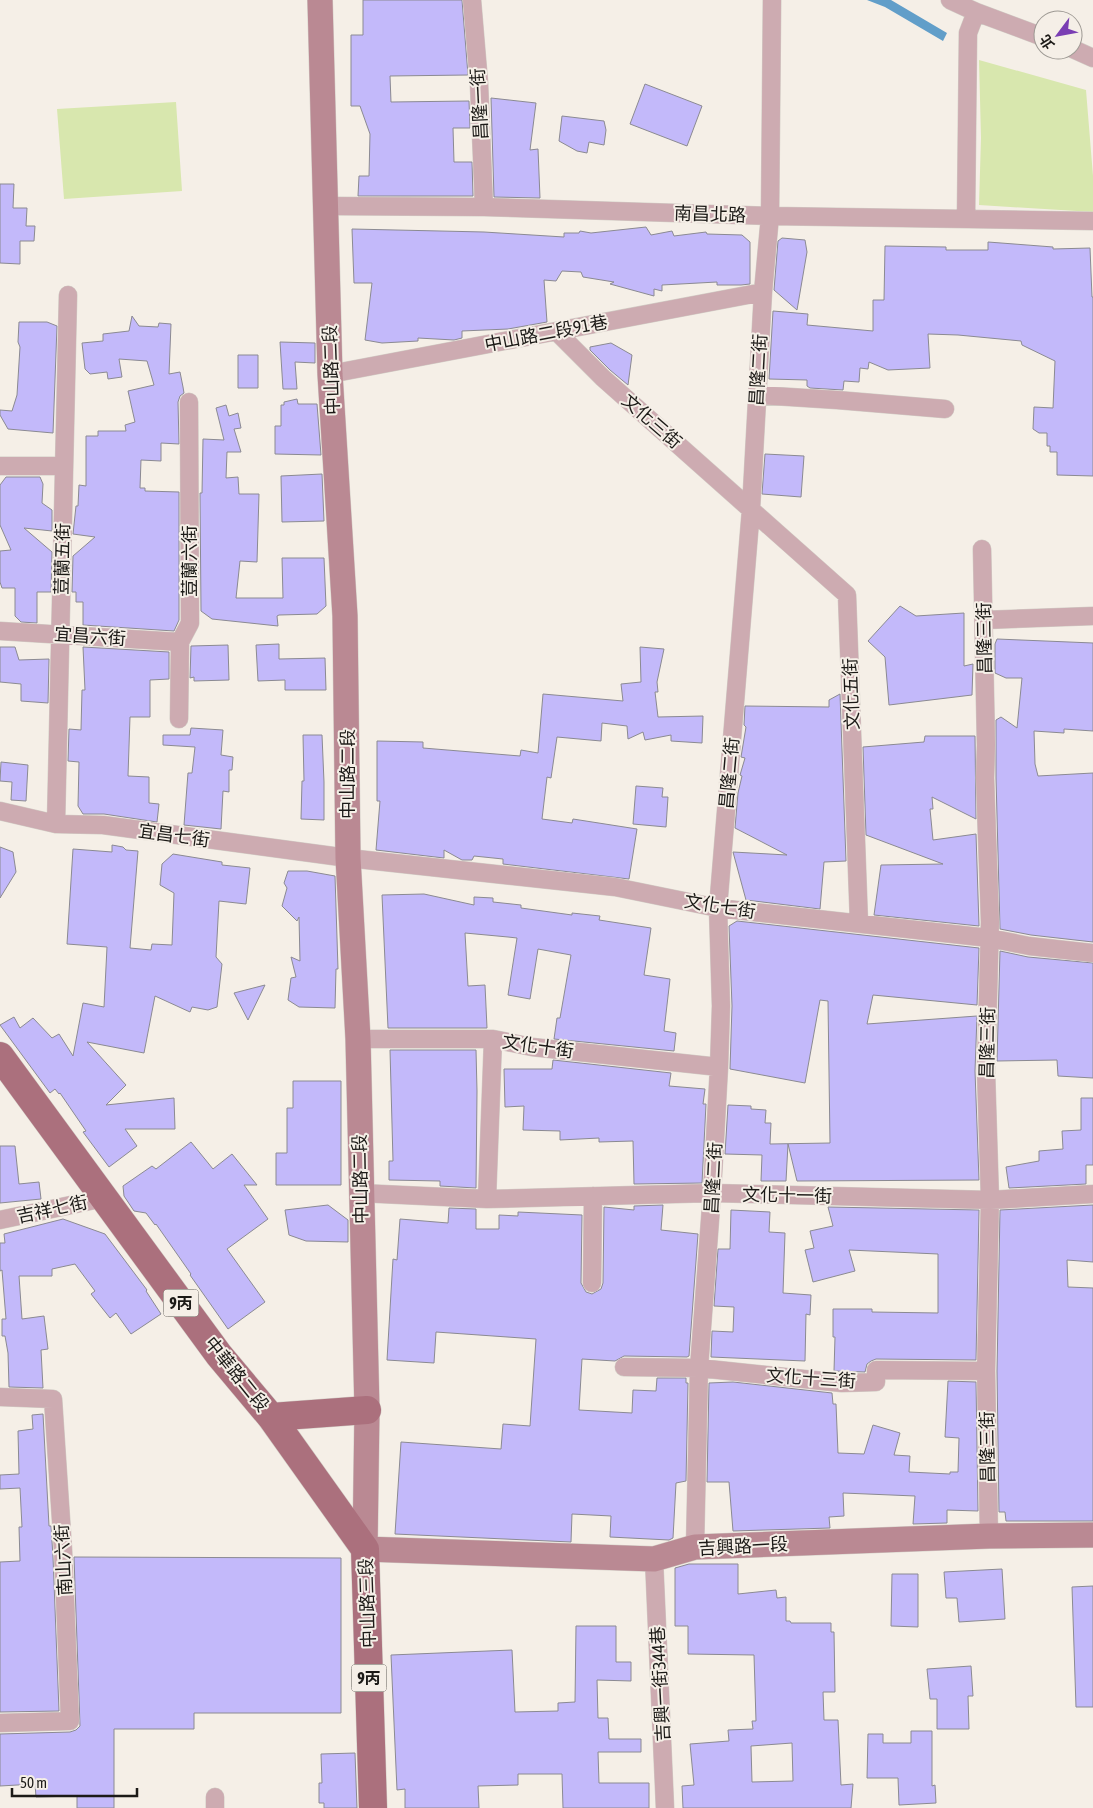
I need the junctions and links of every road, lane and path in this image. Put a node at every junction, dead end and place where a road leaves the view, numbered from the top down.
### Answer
1 (320, 0) edge
2 (472, 0) edge
3 (772, 0) edge
4 (950, 0) edge
5 (976, 12) junction
6 (1033, 33) edge
7 (326, 206) junction
8 (484, 207) junction
9 (770, 216) junction
10 (966, 219) junction
11 (1093, 221) edge
12 (763, 292) junction
13 (68, 295) dead end
14 (556, 331) junction
15 (330, 374) junction
16 (757, 396) junction
17 (189, 402) dead end
18 (945, 408) dead end
19 (0, 466) edge
20 (64, 466) junction
21 (751, 508) junction
22 (982, 549) dead end
23 (1093, 616) edge
24 (984, 620) junction
25 (0, 631) edge
26 (60, 633) junction
27 (180, 642) junction
28 (179, 719) dead end
29 (0, 812) edge
30 (56, 824) junction
31 (348, 858) junction
32 (718, 908) junction
33 (859, 923) junction
34 (988, 938) junction
35 (1093, 952) edge
36 (358, 1039) junction
37 (493, 1039) junction
38 (0, 1056) edge
39 (718, 1068) junction
40 (360, 1193) junction
41 (712, 1193) junction
42 (1093, 1194) edge
43 (593, 1196) junction
44 (104, 1198) junction
45 (487, 1199) junction
46 (990, 1200) junction
47 (0, 1220) edge
48 (592, 1283) dead end
49 (624, 1367) dead end
50 (699, 1368) junction
51 (986, 1371) junction
52 (0, 1397) edge
53 (367, 1410) junction
54 (271, 1417) junction
55 (1093, 1535) edge
56 (989, 1536) junction
57 (695, 1547) junction
58 (365, 1549) junction
59 (654, 1559) junction
60 (0, 1723) edge
61 (374, 1808) edge
62 (665, 1808) edge

1 - 7 street, 中山路二段
2 - 8 street, 昌隆一街
3 - 9 street, 昌隆二街
4 - 5 street
5 - 6 street
5 - 10 street
7 - 8 street, 南昌北路
7 - 15 street, 中山路二段
8 - 9 street, 南昌北路
9 - 10 street, 南昌北路
9 - 12 street, 昌隆二街
10 - 11 street, 南昌北路
12 - 14 street, 中山路二段91巷
12 - 16 street, 昌隆二街
13 - 20 street, 荳蘭五街
14 - 15 street, 中山路二段91巷
14 - 21 street, 文化三街
15 - 31 street, 中山路二段
16 - 18 street
16 - 21 street, 昌隆二街
17 - 27 street, 荳蘭六街
19 - 20 street
20 - 26 street, 荳蘭五街
21 - 32 street, 昌隆二街
21 - 33 street, 文化五街
22 - 24 street, 昌隆三街
23 - 24 street
24 - 34 street, 昌隆三街
25 - 26 street, 宜昌六街
26 - 27 street, 宜昌六街
26 - 30 street, 荳蘭五街
27 - 28 street, 荳蘭六街
29 - 30 street, 宜昌七街
30 - 31 street, 宜昌七街
31 - 32 street, 文化七街
31 - 36 street, 中山路二段
32 - 33 street, 文化七街
32 - 39 street, 昌隆二街
33 - 34 street, 文化七街
34 - 35 street, 文化七街
34 - 46 street, 昌隆三街
36 - 37 street, 文化十街
36 - 40 street, 中山路二段
37 - 39 street, 文化十街
37 - 45 street
38 - 44 main road, 中華路二段 / 9丙
39 - 41 street, 昌隆二街
40 - 45 street, 文化十一街
40 - 53 street, 中山路二段
41 - 43 street, 文化十一街
41 - 46 street, 文化十一街
41 - 50 street, 昌隆二街
42 - 46 street, 文化十一街
43 - 45 street, 文化十一街
43 - 48 street
44 - 47 street, 吉祥七街
44 - 54 main road, 中華路二段 / 9丙
46 - 51 street, 昌隆三街
49 - 50 street, 文化十三街
50 - 51 street, 文化十三街
50 - 57 street, 昌隆二街
51 - 56 street, 昌隆三街
52 - 60 street, 南山六街
53 - 54 main road
53 - 58 street, 中山路二段
54 - 58 main road, 中華路二段 / 9丙
55 - 56 street, 吉興路一段
56 - 57 street, 吉興路一段
57 - 59 street, 吉興路一段
58 - 59 street, 吉興路一段
58 - 61 main road, 中山路三段 / 9丙
59 - 62 street, 吉興一街344巷

